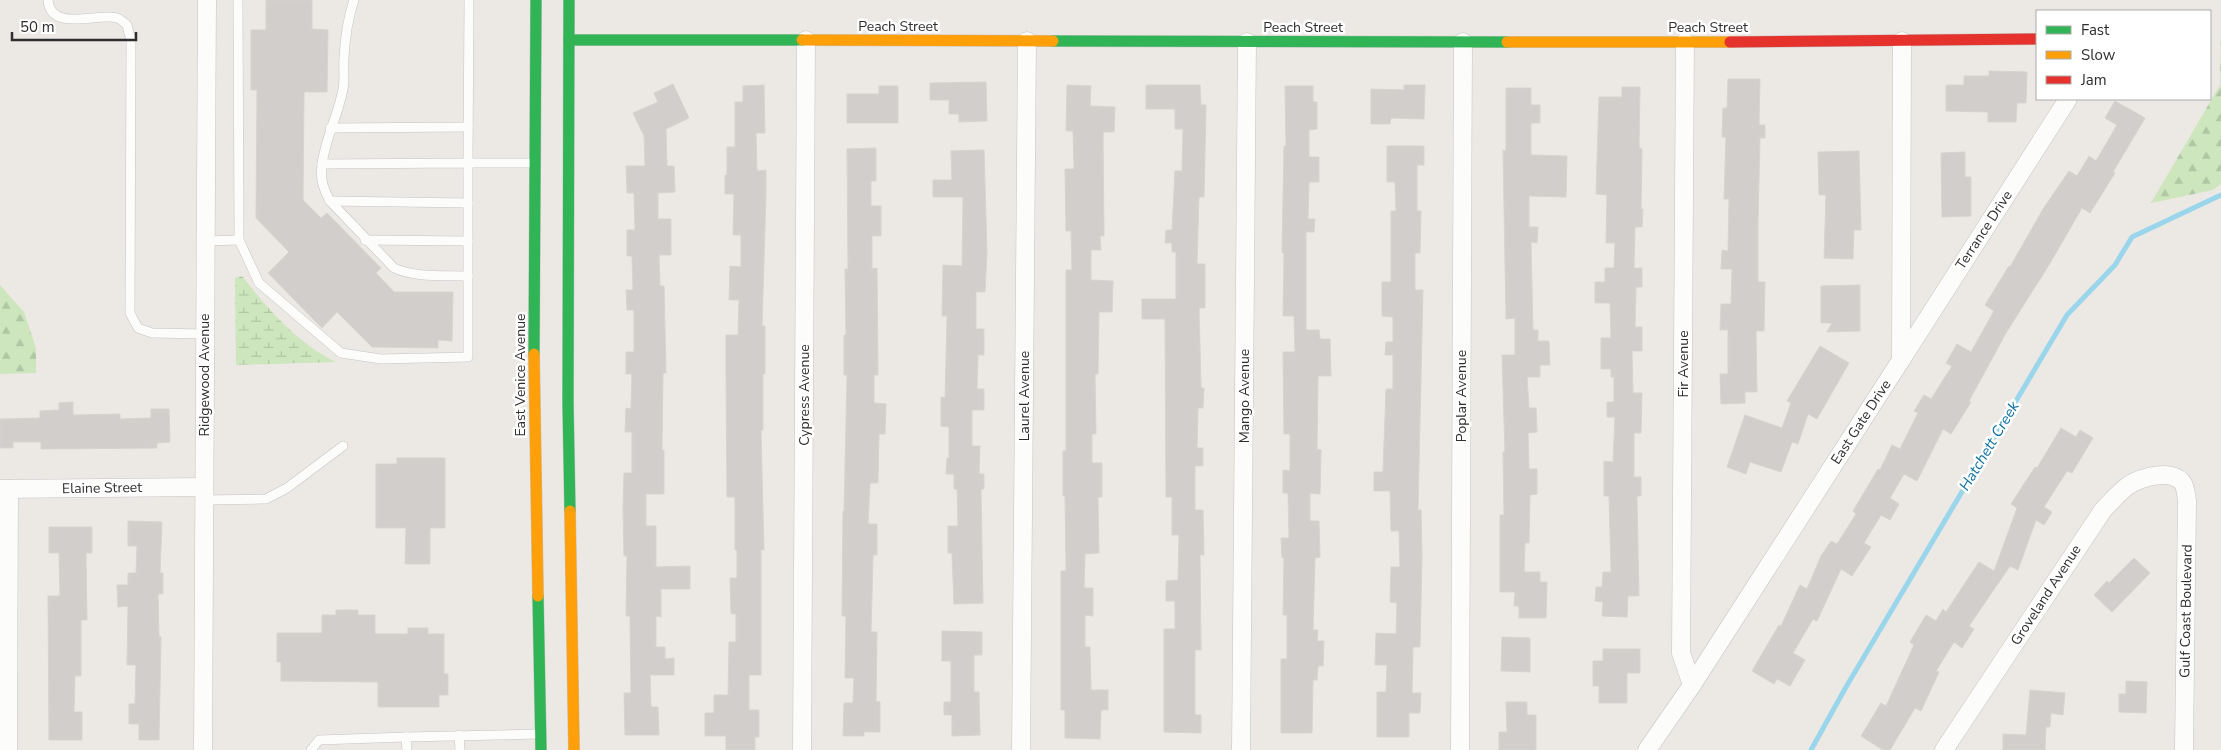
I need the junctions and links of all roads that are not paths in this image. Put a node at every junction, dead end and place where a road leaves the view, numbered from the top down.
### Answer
1 (48, 0) edge
2 (207, 0) edge
3 (238, 0) edge
4 (354, 0) edge
5 (469, 0) edge
6 (536, 0) edge
7 (570, 0) edge
8 (2036, 39) edge
9 (569, 40) junction
10 (806, 40) junction
11 (1027, 41) junction
12 (1902, 41) junction
13 (1247, 42) junction
14 (1463, 42) junction
15 (1685, 42) junction
16 (2067, 100) edge
17 (468, 127) junction
18 (330, 128) junction
19 (535, 162) junction
20 (468, 163) junction
21 (322, 164) junction
22 (330, 201) junction
23 (468, 203) junction
24 (239, 240) junction
25 (365, 240) junction
26 (204, 241) junction
27 (468, 241) junction
28 (468, 276) junction
29 (204, 334) junction
30 (1900, 360) junction
31 (342, 446) dead end
32 (2175, 477) joint
33 (4, 489) edge
34 (204, 493) junction
35 (4, 684) edge
36 (1692, 685) junction
37 (541, 734) junction
38 (460, 735) junction
39 (406, 738) junction
40 (8, 750) edge
41 (203, 750) edge
42 (311, 750) edge
43 (407, 750) edge
44 (460, 750) edge
45 (540, 750) edge
46 (574, 750) edge
47 (802, 750) edge
48 (1022, 750) edge
49 (1241, 750) edge
50 (1460, 750) edge
51 (1647, 750) edge
52 (1944, 750) edge
53 (2184, 750) edge

1 - 29 lane
2 - 26 street, Ridgewood Avenue
3 - 24 lane
4 - 18 lane
5 - 17 lane
6 - 19 main road, East Venice Avenue
7 - 9 main road
8 - 12 main road, Peach Street
9 - 10 main road, Peach Street
9 - 46 main road
10 - 11 main road, Peach Street
10 - 47 street, Cypress Avenue
11 - 13 main road, Peach Street
11 - 48 street, Laurel Avenue
12 - 15 main road, Peach Street
12 - 30 street
13 - 14 main road, Peach Street
13 - 49 street, Mango Avenue
14 - 15 main road, Peach Street
14 - 50 street, Poplar Avenue
15 - 36 street, Fir Avenue
16 - 30 street, Terrance Drive
17 - 18 lane
17 - 20 lane
18 - 21 lane
19 - 20 lane
19 - 37 main road, East Venice Avenue
20 - 21 lane
20 - 23 lane
21 - 22 lane
22 - 23 lane
22 - 25 lane
23 - 27 lane
24 - 26 lane
24 - 28 lane
25 - 27 lane
25 - 28 lane
26 - 29 street, Ridgewood Avenue
27 - 28 lane
29 - 34 street, Ridgewood Avenue
30 - 36 street, East Gate Drive
31 - 34 lane
32 - 52 street, Groveland Avenue
32 - 53 street, Gulf Coast Boulevard
33 - 34 street, Elaine Street
33 - 35 street
34 - 41 street, Ridgewood Avenue
35 - 40 street
36 - 51 street, East Gate Drive
37 - 38 lane
37 - 45 main road, East Venice Avenue
38 - 39 lane
38 - 44 lane
39 - 42 lane
39 - 43 lane

